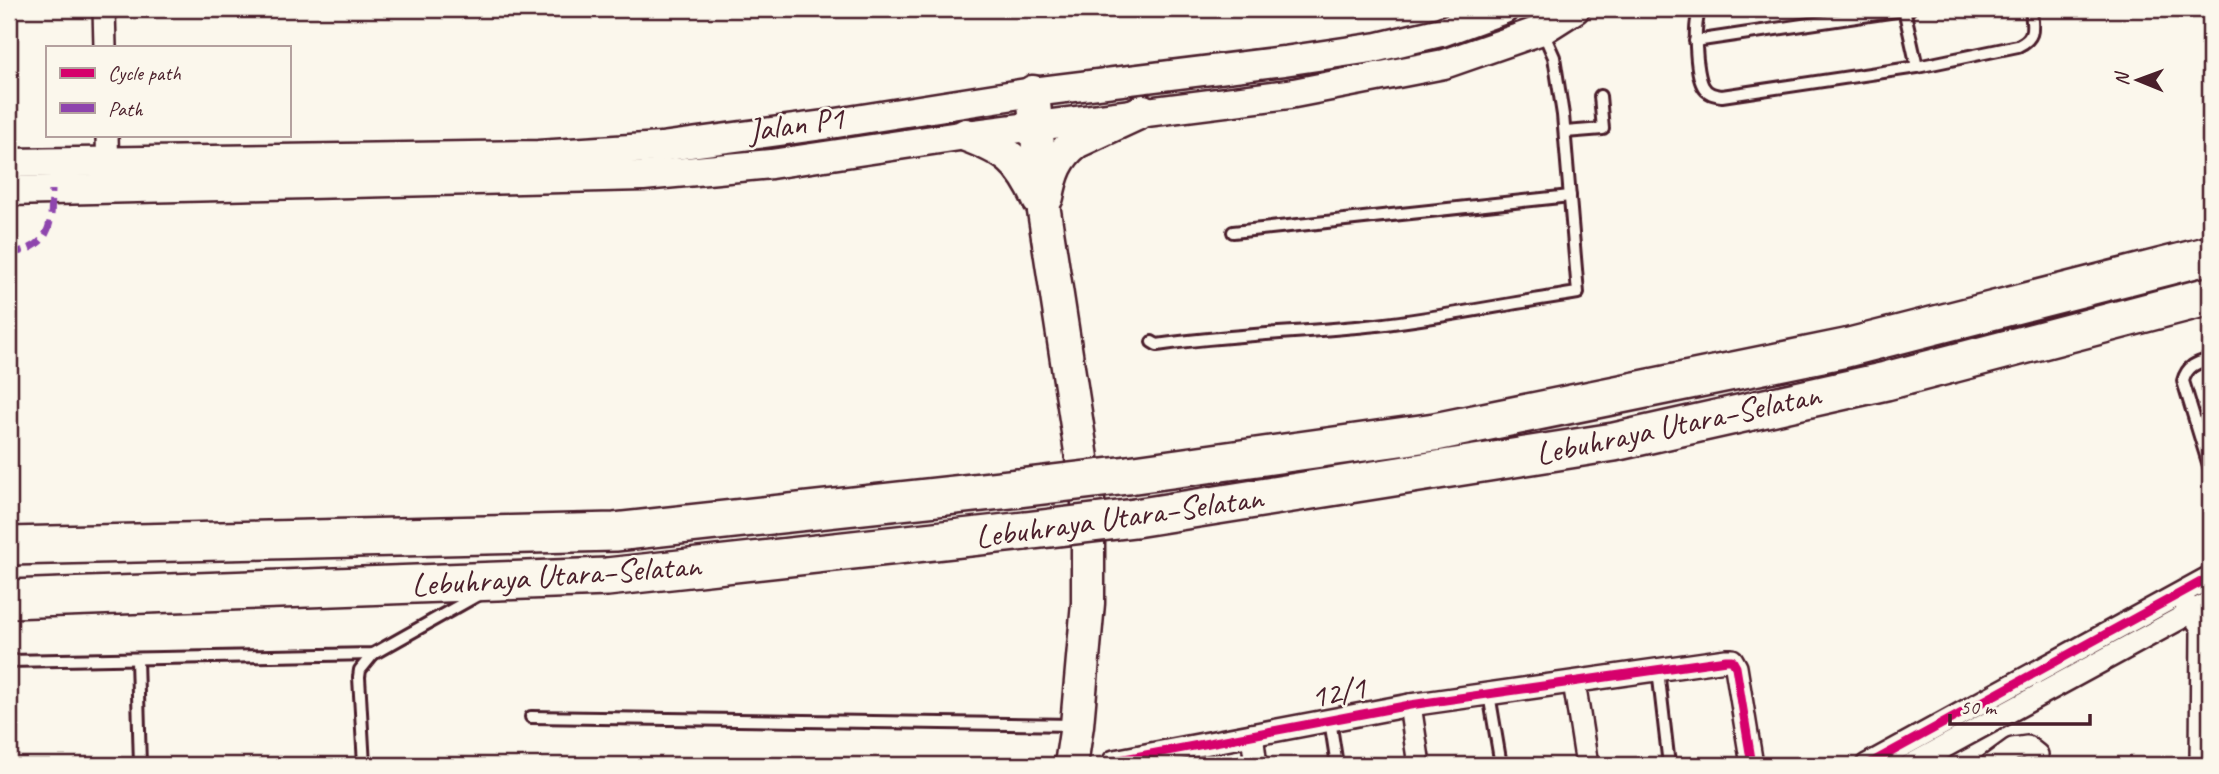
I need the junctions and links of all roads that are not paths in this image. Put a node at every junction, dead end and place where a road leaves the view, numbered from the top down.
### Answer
1 (104, 9) edge
2 (1504, 9) edge
3 (1576, 9) edge
4 (1701, 9) edge
5 (1906, 9) edge
6 (2031, 9) edge
7 (1542, 30) junction
8 (1695, 41) junction
9 (105, 46) edge
10 (1917, 67) junction
11 (1287, 78) junction
12 (1032, 92) junction
13 (1600, 96) dead end
14 (1143, 111) junction
15 (1036, 126) junction
16 (1565, 132) junction
17 (966, 135) junction
18 (108, 148) edge
19 (770, 150) junction
20 (9, 163) edge
21 (108, 188) junction
22 (9, 191) edge
23 (1570, 196) junction
24 (1044, 211) junction
25 (1233, 232) dead end
26 (2210, 255) edge
27 (2210, 296) edge
28 (1152, 342) dead end
29 (2210, 359) edge
30 (2210, 469) edge
31 (9, 546) edge
32 (2210, 577) edge
33 (505, 581) junction
34 (2180, 595) junction
35 (9, 599) edge
36 (2201, 607) edge
37 (373, 654) junction
38 (137, 659) junction
39 (9, 661) edge
40 (1658, 670) junction
41 (1574, 682) junction
42 (1489, 694) junction
43 (1410, 705) junction
44 (531, 716) dead end
45 (1330, 720) junction
46 (1077, 725) junction
47 (1252, 735) junction
48 (1113, 763) edge
49 (140, 765) edge
50 (364, 765) edge
51 (1071, 765) edge
52 (1256, 765) edge
53 (1337, 765) edge
54 (1419, 765) edge
55 (1501, 765) edge
56 (1587, 765) edge
57 (1669, 765) edge
58 (1752, 765) edge
59 (1867, 765) edge
60 (1911, 765) edge
61 (1991, 765) edge
62 (2037, 765) edge
63 (2201, 765) edge

1 - 9 street
2 - 11 main road, Jalan P1
3 - 7 main road, Jalan P1
4 - 8 lane
5 - 8 lane
5 - 10 lane
6 - 10 lane
7 - 11 main road, Jalan P1
7 - 16 lane
8 - 10 lane
11 - 12 main road, Jalan P1
11 - 14 main road, Jalan P1
12 - 15 main road
12 - 19 main road, Jalan P1
13 - 16 lane
14 - 15 main road, Jalan P1
14 - 24 main road
15 - 17 main road, Jalan P1
15 - 24 main road
16 - 23 lane
17 - 19 main road, Jalan P1
17 - 24 main road
18 - 19 main road, Jalan P1
18 - 20 main road, Jalan P1
18 - 21 street
19 - 21 main road, Jalan P1
21 - 22 main road, Jalan P1
23 - 25 lane
23 - 28 lane
24 - 46 main road
26 - 31 highway, Lebuhraya Utara–Selatan, bridge
27 - 33 highway, Lebuhraya Utara–Selatan, bridge
29 - 30 lane
32 - 34 street
33 - 35 highway, Lebuhraya Utara–Selatan
33 - 37 lane
34 - 36 street
34 - 59 street
36 - 60 street
36 - 63 street
37 - 38 lane
37 - 50 lane
38 - 39 lane
38 - 49 lane
40 - 41 street, 12/1
40 - 57 lane
40 - 58 street, 12/1
41 - 42 street, 12/1
41 - 56 street
42 - 43 street, 12/1
42 - 55 lane
43 - 45 street, 12/1
43 - 54 street
44 - 46 lane
45 - 47 street, 12/1
45 - 53 lane
46 - 51 main road
47 - 48 street, 12/1
47 - 52 street
61 - 62 street

